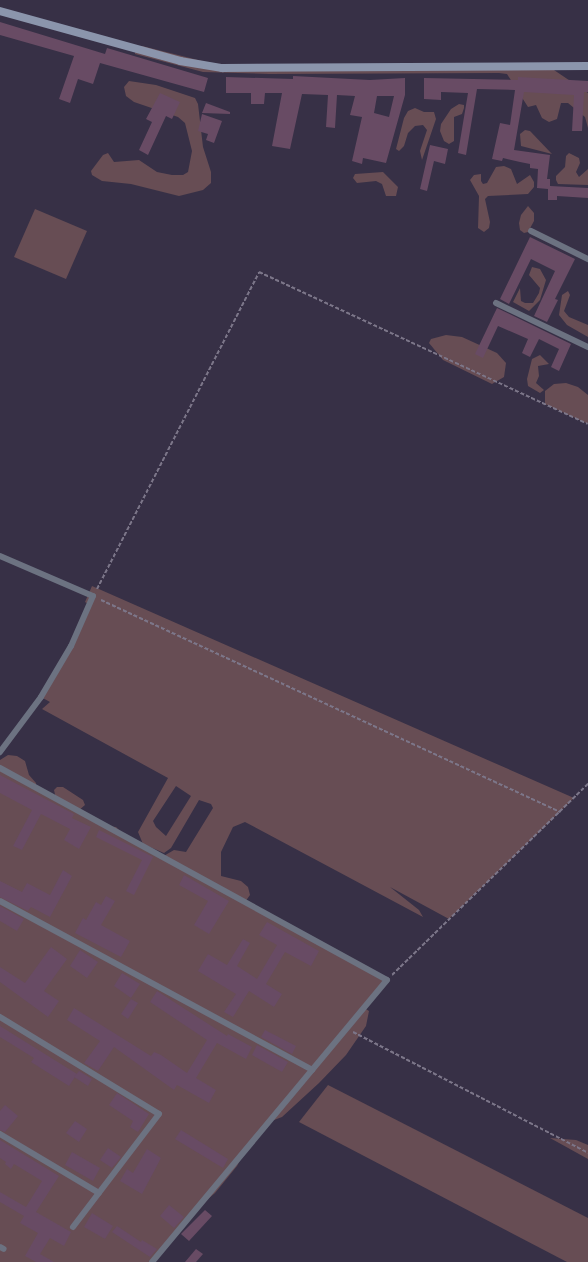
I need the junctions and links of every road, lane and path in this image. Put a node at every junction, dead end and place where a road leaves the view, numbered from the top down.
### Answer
1 (0, 11) edge
2 (588, 66) edge
3 (531, 231) dead end
4 (588, 259) edge
5 (496, 303) dead end
6 (588, 347) edge
7 (588, 424) edge
8 (0, 556) edge
9 (93, 596) junction
10 (0, 752) edge
11 (0, 768) edge
12 (588, 784) edge
13 (560, 812) junction
14 (0, 901) edge
15 (387, 980) junction
16 (0, 1017) edge
17 (346, 1029) junction
18 (312, 1070) junction
19 (0, 1134) edge
20 (588, 1153) edge
21 (99, 1193) junction
22 (73, 1227) dead end
23 (152, 1262) edge

1 - 2 main road
3 - 4 lane
5 - 6 lane
7 - 9 path
8 - 9 lane
9 - 10 lane
9 - 13 path
11 - 15 lane
12 - 13 path
13 - 15 path
14 - 18 lane
15 - 17 lane
16 - 21 lane
17 - 18 lane
17 - 20 path
18 - 23 lane
19 - 21 lane
21 - 22 lane

